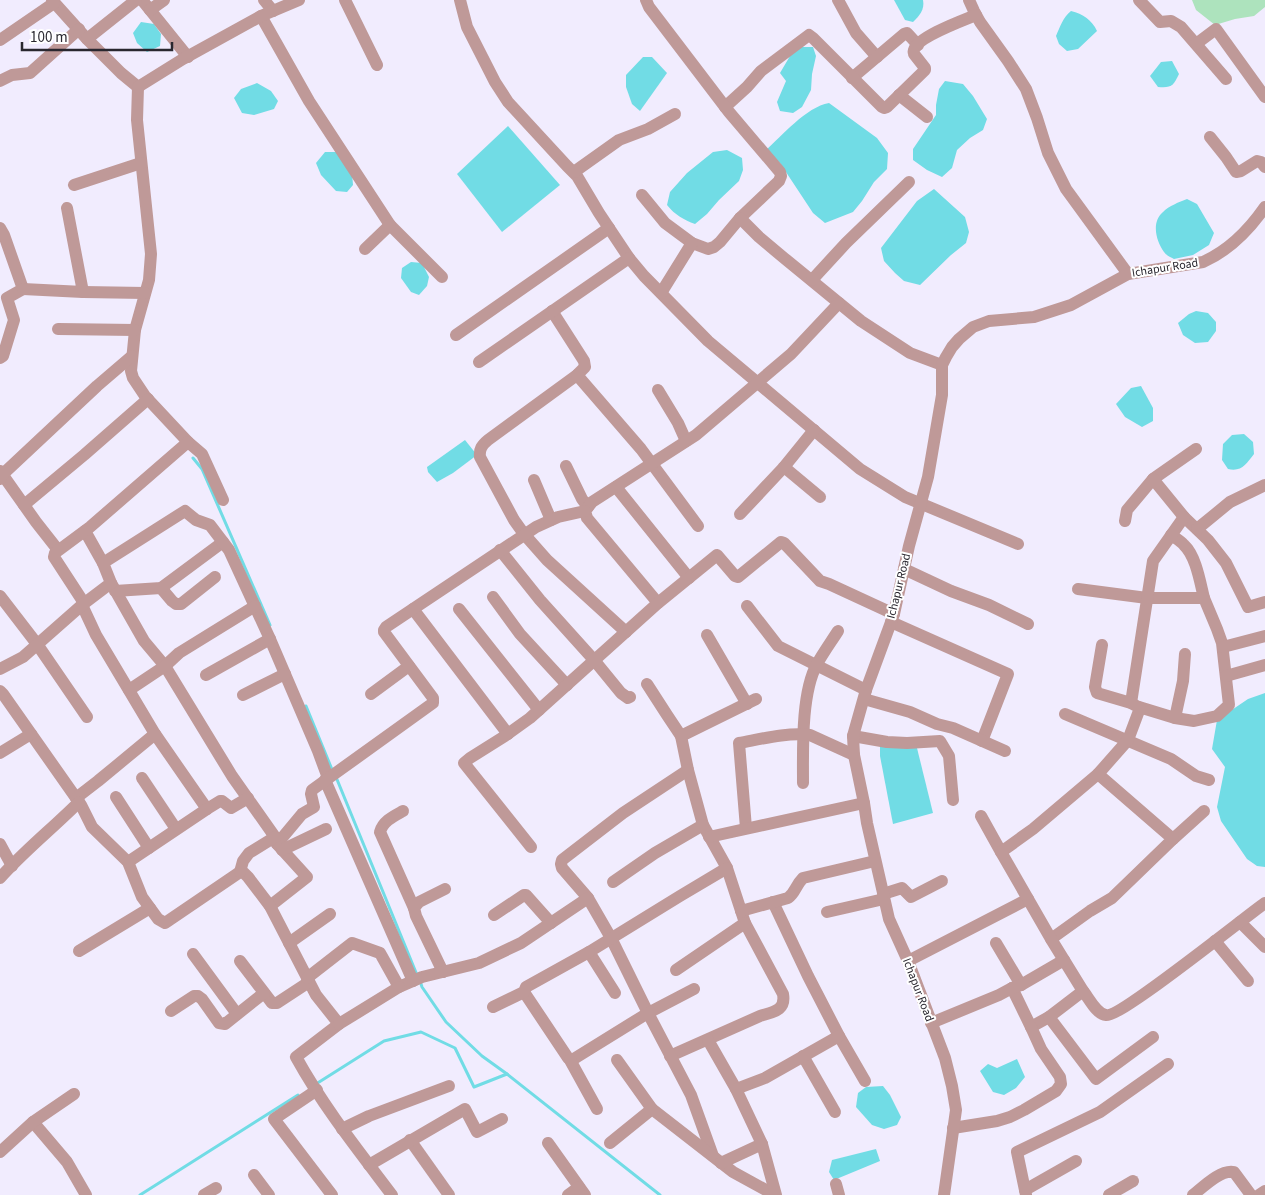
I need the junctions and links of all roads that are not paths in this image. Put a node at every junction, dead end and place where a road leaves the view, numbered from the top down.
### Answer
1 (136, 0) edge
2 (164, 0) edge
3 (264, 0) edge
4 (299, 0) edge
5 (345, 0) edge
6 (460, 0) edge
7 (646, 0) edge
8 (838, 0) edge
9 (970, 0) edge
10 (1139, 0) edge
11 (53, 1) edge
12 (146, 5) edge
13 (273, 11) junction
14 (976, 15) junction
15 (261, 16) junction
16 (83, 34) junction
17 (0, 40) edge
18 (1196, 44) junction
19 (918, 45) junction
20 (188, 57) junction
21 (877, 57) junction
22 (378, 65) dead end
23 (852, 78) junction
24 (1226, 79) dead end
25 (0, 81) edge
26 (138, 86) junction
27 (899, 95) junction
28 (1265, 97) edge
29 (725, 107) junction
30 (675, 114) dead end
31 (927, 117) dead end
32 (1210, 137) dead end
33 (141, 163) junction
34 (1265, 167) edge
35 (574, 172) junction
36 (909, 182) dead end
37 (74, 185) dead end
38 (642, 195) dead end
39 (1265, 207) edge
40 (68, 208) dead end
41 (740, 218) junction
42 (1256, 219) junction
43 (390, 224) junction
44 (0, 228) edge
45 (609, 228) junction
46 (1265, 229) edge
47 (692, 243) junction
48 (365, 249) dead end
49 (629, 258) junction
50 (1128, 274) junction
51 (442, 278) dead end
52 (812, 280) junction
53 (23, 289) junction
54 (83, 292) junction
55 (661, 293) junction
56 (145, 294) junction
57 (839, 303) junction
58 (552, 311) junction
59 (58, 329) dead end
60 (135, 330) junction
61 (456, 335) dead end
62 (132, 356) junction
63 (0, 358) edge
64 (479, 362) dead end
65 (942, 365) junction
66 (577, 375) junction
67 (758, 383) junction
68 (658, 390) dead end
69 (148, 399) junction
70 (814, 430) junction
71 (686, 441) junction
72 (188, 442) junction
73 (1196, 449) dead end
74 (651, 464) junction
75 (566, 466) dead end
76 (784, 467) junction
77 (1, 474) edge
78 (1153, 479) junction
79 (534, 480) dead end
80 (1265, 485) edge
81 (616, 487) junction
82 (820, 497) dead end
83 (223, 500) dead end
84 (921, 503) junction
85 (24, 505) junction
86 (587, 509) junction
87 (740, 514) dead end
88 (1184, 517) junction
89 (552, 520) junction
90 (1125, 521) dead end
91 (698, 526) dead end
92 (1197, 529) junction
93 (85, 530) junction
94 (524, 534) junction
95 (1171, 535) junction
96 (223, 542) junction
97 (1018, 544) dead end
98 (58, 550) junction
99 (500, 550) junction
100 (103, 563) junction
101 (904, 569) junction
102 (215, 577) dead end
103 (689, 578) junction
104 (113, 587) junction
105 (160, 588) junction
106 (1078, 589) dead end
107 (0, 596) edge
108 (493, 597) dead end
109 (1147, 598) junction
110 (1204, 598) junction
111 (1265, 602) edge
112 (658, 603) junction
113 (83, 604) junction
114 (255, 606) junction
115 (747, 606) dead end
116 (413, 609) junction
117 (459, 609) dead end
118 (892, 618) junction
119 (1028, 624) dead end
120 (838, 631) dead end
121 (626, 632) junction
122 (707, 635) dead end
123 (1265, 636) edge
124 (270, 639) junction
125 (37, 644) junction
126 (1102, 645) dead end
127 (1222, 647) junction
128 (1185, 654) dead end
129 (594, 660) junction
130 (816, 665) junction
131 (1265, 665) edge
132 (165, 666) junction
133 (409, 666) junction
134 (0, 668) edge
135 (285, 674) junction
136 (206, 675) dead end
137 (1226, 676) junction
138 (647, 684) dead end
139 (567, 685) junction
140 (129, 690) junction
141 (0, 691) edge
142 (371, 694) dead end
143 (865, 694) junction
144 (243, 695) dead end
145 (630, 697) dead end
146 (1135, 705) junction
147 (539, 710) junction
148 (1065, 714) dead end
149 (87, 717) dead end
150 (1175, 718) junction
151 (31, 734) junction
152 (155, 734) junction
153 (508, 734) junction
154 (804, 734) junction
155 (681, 736) junction
156 (853, 736) junction
157 (1128, 740) junction
158 (982, 741) junction
159 (1005, 751) dead end
160 (0, 753) edge
161 (854, 755) junction
162 (688, 770) junction
163 (1098, 774) junction
164 (331, 776) junction
165 (142, 778) dead end
166 (1209, 780) dead end
167 (803, 783) dead end
168 (116, 797) dead end
169 (248, 798) junction
170 (77, 800) junction
171 (953, 800) dead end
172 (864, 803) junction
173 (207, 808) junction
174 (403, 811) dead end
175 (1204, 811) dead end
176 (982, 816) dead end
177 (746, 828) junction
178 (176, 829) junction
179 (326, 829) dead end
180 (706, 831) junction
181 (1173, 839) junction
182 (0, 844) edge
183 (278, 844) junction
184 (531, 847) dead end
185 (149, 848) junction
186 (1001, 852) junction
187 (875, 861) junction
188 (128, 862) junction
189 (12, 866) junction
190 (727, 868) junction
191 (240, 872) junction
192 (0, 878) edge
193 (942, 881) dead end
194 (613, 882) dead end
195 (445, 889) dead end
196 (884, 896) junction
197 (588, 898) junction
198 (1028, 899) junction
199 (774, 902) junction
200 (1265, 902) edge
201 (270, 906) junction
202 (150, 908) junction
203 (414, 908) junction
204 (827, 912) dead end
205 (330, 914) dead end
206 (494, 915) dead end
207 (743, 917) junction
208 (1240, 922) junction
209 (551, 923) junction
210 (611, 938) junction
211 (1050, 939) junction
212 (1215, 941) junction
213 (289, 942) junction
214 (996, 943) dead end
215 (1265, 947) edge
216 (80, 951) dead end
217 (589, 952) junction
218 (193, 954) dead end
219 (240, 960) dead end
220 (1064, 960) junction
221 (908, 961) junction
222 (676, 970) dead end
223 (443, 972) junction
224 (417, 979) junction
225 (308, 980) junction
226 (1248, 981) dead end
227 (215, 986) junction
228 (1016, 986) junction
229 (399, 987) junction
230 (694, 989) dead end
231 (1083, 991) junction
232 (524, 992) junction
233 (264, 993) junction
234 (615, 993) dead end
235 (198, 996) junction
236 (494, 1007) dead end
237 (170, 1011) dead end
238 (237, 1014) junction
239 (648, 1014) junction
240 (1049, 1017) junction
241 (339, 1024) junction
242 (931, 1024) junction
243 (1031, 1027) junction
244 (839, 1036) junction
245 (1153, 1037) dead end
246 (708, 1040) junction
247 (670, 1056) junction
248 (803, 1056) junction
249 (570, 1060) junction
250 (617, 1060) dead end
251 (1168, 1064) dead end
252 (866, 1081) dead end
253 (449, 1086) dead end
254 (314, 1087) junction
255 (736, 1090) junction
256 (74, 1094) dead end
257 (597, 1109) dead end
258 (652, 1109) junction
259 (835, 1112) dead end
260 (502, 1119) dead end
261 (33, 1122) junction
262 (342, 1128) junction
263 (953, 1128) junction
264 (410, 1140) junction
265 (548, 1143) dead end
266 (610, 1143) dead end
267 (762, 1144) junction
268 (0, 1152) edge
269 (717, 1159) junction
270 (1076, 1161) dead end
271 (369, 1165) junction
272 (254, 1176) dead end
273 (1133, 1181) dead end
274 (216, 1188) dead end
275 (582, 1191) edge
276 (1265, 1191) edge
277 (1026, 1192) edge
278 (86, 1195) edge
279 (204, 1195) edge
280 (270, 1195) edge
281 (332, 1195) edge
282 (392, 1195) edge
283 (449, 1195) edge
284 (568, 1195) edge
285 (776, 1195) edge
286 (944, 1195) edge
287 (1109, 1195) edge
288 (1193, 1195) edge
289 (1251, 1195) edge
290 (1259, 1195) edge

1 - 16 street
2 - 12 street
3 - 13 street
4 - 13 street
5 - 22 street
6 - 35 street
7 - 29 street
8 - 21 street
9 - 14 street
10 - 18 street
11 - 16 street
11 - 17 street
12 - 20 street
13 - 15 street
14 - 19 street
14 - 50 street
15 - 20 street
15 - 43 street
16 - 25 street
16 - 26 street
18 - 24 street
18 - 28 street
19 - 21 street
19 - 27 street
20 - 26 street
21 - 23 street
23 - 27 street
23 - 29 street
26 - 33 street
27 - 31 street
29 - 41 street
30 - 35 street
32 - 34 street
33 - 37 street
33 - 56 street
35 - 45 street
36 - 52 street
38 - 47 street
39 - 42 street, Ichapur Road
40 - 54 street
41 - 47 street
41 - 52 street
42 - 46 street
42 - 50 street, Ichapur Road
43 - 48 street
43 - 51 street
44 - 53 street
45 - 49 street
45 - 61 street
47 - 55 street
49 - 55 street
49 - 58 street
50 - 65 street, Ichapur Road
52 - 57 street
53 - 54 street
53 - 63 street
54 - 56 street
55 - 67 street
56 - 60 street
57 - 65 street
57 - 67 street
58 - 64 street
58 - 66 street
59 - 60 street
60 - 62 street
62 - 69 street
62 - 77 street
65 - 84 street, Ichapur Road
66 - 74 street
66 - 94 street
67 - 70 street
67 - 71 street
68 - 71 street
69 - 72 street
69 - 85 street
70 - 76 street
70 - 84 street
71 - 74 street
72 - 83 street
72 - 93 street
73 - 78 street
74 - 81 street
74 - 91 street
75 - 86 street
76 - 82 street
76 - 87 street
77 - 85 street
78 - 88 street
78 - 90 street
79 - 89 street
80 - 92 street
81 - 86 street
81 - 103 street
84 - 97 street
84 - 101 street, Ichapur Road
85 - 98 street
86 - 89 street
86 - 112 street
88 - 92 street
88 - 95 street
89 - 94 street
92 - 111 street
93 - 98 street
93 - 100 street
94 - 99 street
94 - 121 street
95 - 109 street
95 - 110 street
96 - 100 street
96 - 105 street
96 - 114 street
98 - 113 street
99 - 116 street
99 - 129 street
100 - 104 street
101 - 118 street, Ichapur Road
101 - 119 street
102 - 105 street
103 - 112 street
103 - 118 street
104 - 105 street
104 - 113 street
104 - 132 street
106 - 109 street
107 - 125 street
108 - 139 street
109 - 110 street
109 - 146 street
110 - 127 street
112 - 121 street
113 - 125 street
113 - 140 street
114 - 124 street
114 - 132 street
115 - 130 street
116 - 133 street
116 - 153 street
117 - 147 street
118 - 143 street, Ichapur Road
118 - 158 street
120 - 130 street
121 - 129 street
122 - 155 street
123 - 127 street
124 - 135 street
124 - 136 street
125 - 134 street
125 - 149 street
126 - 146 street
127 - 137 street
128 - 150 street
129 - 139 street
129 - 145 street
130 - 143 street
130 - 154 street
131 - 137 street
132 - 140 street
132 - 169 street
133 - 142 street
133 - 164 street
135 - 144 street
135 - 164 street
137 - 150 street
138 - 155 street
139 - 147 street
140 - 152 street
141 - 151 street
143 - 156 street, Ichapur Road
143 - 158 street
146 - 150 street
146 - 157 street
147 - 153 street
148 - 157 street
151 - 160 street
151 - 170 street
152 - 170 street
152 - 173 street
153 - 184 street
154 - 161 street
154 - 167 street
154 - 177 street
155 - 162 street
156 - 161 street, Ichapur Road
156 - 171 street
157 - 163 street
157 - 166 street
158 - 159 street
161 - 172 street, Ichapur Road
162 - 180 street
162 - 197 street
163 - 181 street
163 - 186 street
164 - 183 street
164 - 224 street
165 - 178 street
168 - 185 street
169 - 173 street
169 - 183 street
170 - 188 street
170 - 189 street
172 - 177 street
172 - 187 street, Ichapur Road
173 - 178 street
174 - 203 street
175 - 181 street
176 - 186 street
177 - 180 street
178 - 185 street
179 - 183 street
180 - 190 street
180 - 194 street
181 - 211 street
182 - 189 street
183 - 191 street
183 - 201 street
185 - 188 street
186 - 198 street
187 - 196 street, Ichapur Road
187 - 199 street
188 - 202 street
189 - 192 street
190 - 207 street
190 - 210 street
191 - 201 street
191 - 202 street
193 - 196 street
195 - 203 street
196 - 204 street
196 - 221 street, Ichapur Road
197 - 209 street
197 - 210 street
198 - 211 street
198 - 221 street
199 - 207 street
199 - 244 street
200 - 208 street
201 - 213 street
202 - 216 street
203 - 223 street
205 - 213 street
206 - 209 street
207 - 222 street
207 - 246 street
208 - 212 street
208 - 215 street
209 - 223 street
210 - 217 street
210 - 239 street
211 - 220 street
212 - 226 street
212 - 231 street
213 - 225 street
214 - 228 street
217 - 232 street
217 - 234 street
218 - 227 street
219 - 233 street
220 - 228 street
220 - 231 street
221 - 242 street, Ichapur Road
223 - 224 street
224 - 229 street
225 - 229 street
225 - 233 street
225 - 241 street
227 - 235 street
227 - 238 street
228 - 242 street
228 - 243 street
229 - 241 street
230 - 239 street
231 - 240 street
232 - 236 street
232 - 249 street
233 - 238 street
235 - 237 street
235 - 238 street
239 - 247 street
239 - 249 street
240 - 243 street
240 - 245 street
241 - 254 street
242 - 263 street, Ichapur Road
243 - 263 street
244 - 248 street
244 - 252 street
246 - 247 street
246 - 255 street
247 - 269 street
248 - 255 street
248 - 259 street
249 - 257 street
250 - 258 street
251 - 277 street
253 - 262 street
254 - 262 street
254 - 281 street
255 - 267 street
256 - 261 street
258 - 266 street
258 - 269 street
260 - 264 street
261 - 268 street
261 - 278 street
262 - 271 street
263 - 286 street, Ichapur Road
264 - 271 street
264 - 283 street
265 - 275 street
267 - 269 street
267 - 285 street
269 - 285 street
270 - 277 street
271 - 282 street
272 - 280 street
273 - 287 street
274 - 279 street
275 - 284 street
276 - 290 street
288 - 289 street

